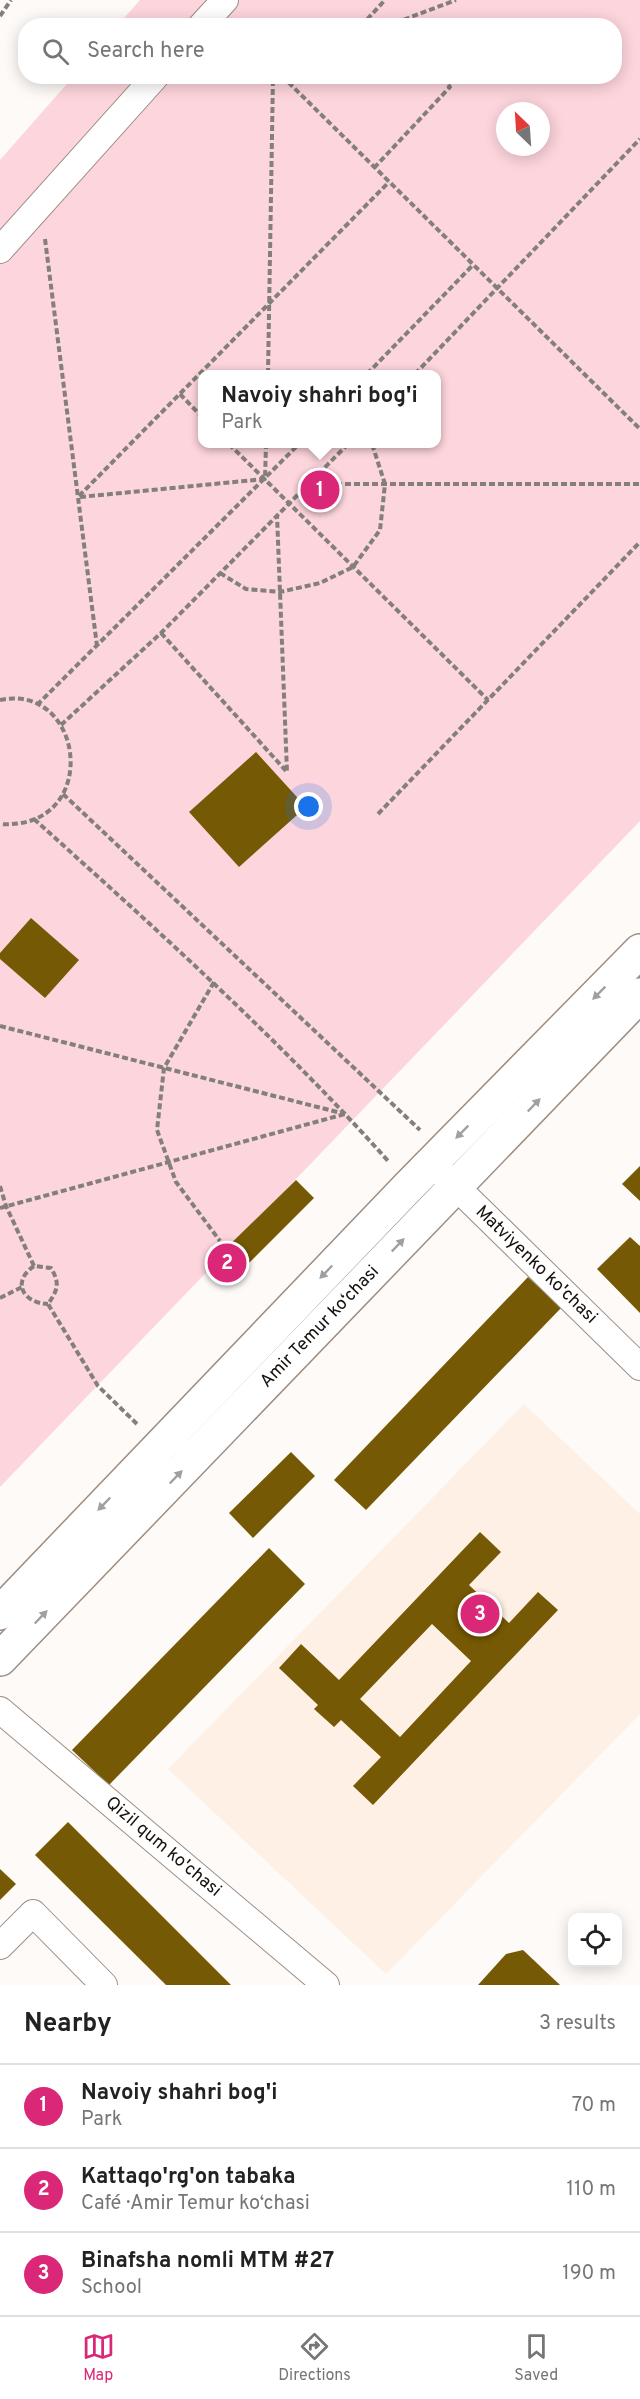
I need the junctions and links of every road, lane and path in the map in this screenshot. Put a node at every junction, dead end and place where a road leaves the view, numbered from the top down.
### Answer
1 (11, 0) edge
2 (225, 0) edge
3 (385, 0) edge
4 (456, 0) edge
5 (0, 15) edge
6 (208, 18) edge
7 (368, 18) edge
8 (410, 18) edge
9 (149, 84) edge
10 (273, 84) edge
11 (290, 84) edge
12 (448, 84) edge
13 (640, 139) edge
14 (374, 168) junction
15 (389, 182) junction
16 (40, 205) junction
17 (0, 250) edge
18 (473, 265) junction
19 (498, 290) junction
20 (271, 302) junction
21 (204, 370) edge
22 (268, 370) edge
23 (372, 370) edge
24 (421, 370) edge
25 (198, 376) edge
26 (180, 394) junction
27 (198, 413) edge
28 (640, 429) edge
29 (233, 448) edge
30 (266, 448) edge
31 (295, 448) edge
32 (344, 448) edge
33 (373, 448) edge
34 (265, 479) junction
35 (308, 483) junction
36 (385, 483) junction
37 (640, 484) edge
38 (79, 497) junction
39 (289, 503) junction
40 (277, 515) junction
41 (640, 543) edge
42 (353, 567) junction
43 (220, 573) junction
44 (280, 592) junction
45 (161, 633) junction
46 (97, 646) junction
47 (0, 699) edge
48 (488, 700) junction
49 (37, 705) junction
50 (61, 725) junction
51 (63, 794) junction
52 (378, 814) dead end
53 (34, 819) junction
54 (0, 824) edge
55 (640, 951) edge
56 (214, 982) junction
57 (640, 995) edge
58 (0, 1026) edge
59 (164, 1068) junction
60 (346, 1114) junction
61 (420, 1130) dead end
62 (169, 1162) junction
63 (421, 1174) junction
64 (0, 1186) edge
65 (455, 1186) junction
66 (6, 1206) junction
67 (0, 1208) edge
68 (220, 1241) dead end
69 (34, 1266) junction
70 (22, 1287) junction
71 (0, 1298) edge
72 (48, 1304) junction
73 (640, 1367) edge
74 (160, 1446) junction
75 (0, 1613) edge
76 (0, 1659) edge
77 (0, 1710) edge
78 (0, 1946) edge
79 (104, 1985) edge
80 (326, 1985) edge

1 - 5 path
2 - 6 street
3 - 7 path
4 - 8 path
9 - 16 street
10 - 20 path
11 - 14 path
12 - 14 path
13 - 19 path
14 - 15 path
15 - 18 path
15 - 20 path
16 - 17 street
16 - 38 path
18 - 19 path
18 - 23 path
19 - 24 path
19 - 28 path
20 - 21 path
20 - 22 path
25 - 26 path
26 - 27 path
26 - 38 path
29 - 34 path
30 - 34 path
31 - 34 path
32 - 35 path
33 - 36 path
34 - 38 path
34 - 39 path
34 - 46 path
35 - 36 path
35 - 39 path
36 - 37 path
36 - 42 path
38 - 46 path
39 - 40 path
39 - 42 path
40 - 43 path
40 - 44 path
41 - 48 path
42 - 44 path
42 - 48 path
43 - 44 path
43 - 45 path
44 - 45 path
45 - 50 path
46 - 49 path
47 - 49 path
48 - 52 path
49 - 50 path
50 - 51 path
51 - 53 path
51 - 61 path
53 - 54 path
53 - 56 path
55 -> 63 main road, Amir Temur ko‘chasi
56 - 59 path
56 - 60 path
65 -> 57 main road, Amir Temur ko‘chasi
58 - 59 path
59 - 60 path
59 - 62 path
60 - 62 path
60 - 63 path
62 - 66 path
62 - 68 path
63 - 65 street, Matviyenko ko'chasi
63 -> 74 main road, Amir Temur ko‘chasi
64 - 66 path
65 - 73 street, Matviyenko ko'chasi
76 -> 65 main road, Amir Temur ko‘chasi
66 - 67 path
66 - 69 path
69 - 70 path
69 - 72 path
70 - 71 path
70 - 72 path
72 - 74 path
74 -> 75 main road, Amir Temur ko‘chasi
77 - 80 street, Qizil qum ko'chasi
78 - 79 street

